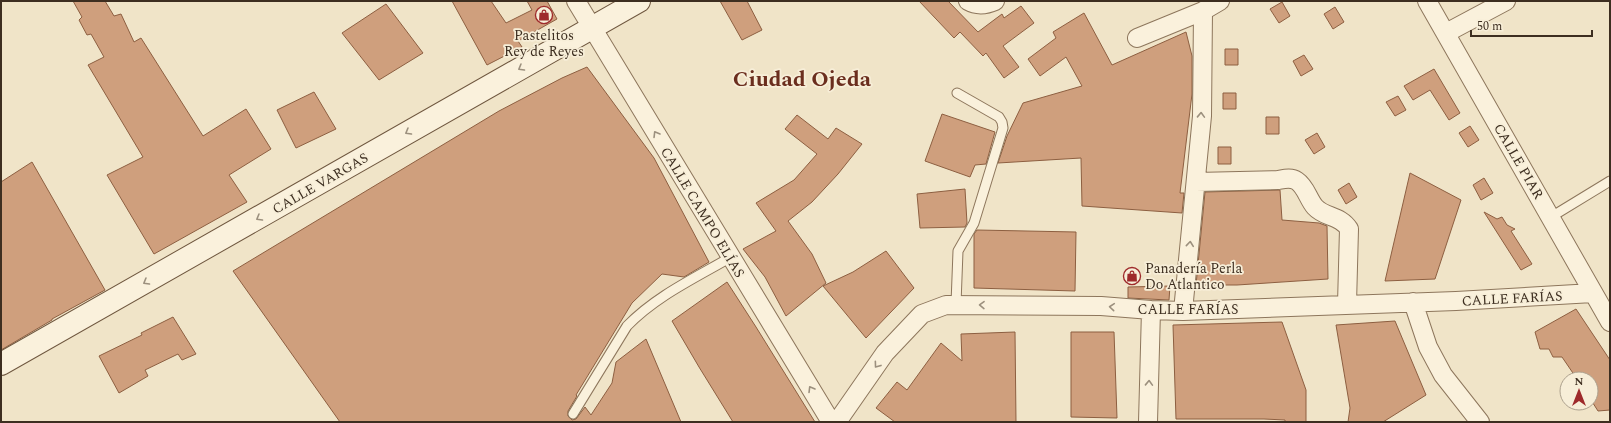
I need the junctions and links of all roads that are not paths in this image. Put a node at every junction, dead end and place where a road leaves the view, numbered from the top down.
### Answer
1 (576, 1) edge
2 (639, 1) edge
3 (968, 1) edge
4 (995, 1) edge
5 (1427, 1) edge
6 (1506, 1) edge
7 (1211, 5) edge
8 (591, 28) junction
9 (1446, 33) junction
10 (1137, 38) dead end
11 (957, 93) dead end
12 (1610, 181) edge
13 (1196, 182) junction
14 (1550, 217) junction
15 (731, 257) junction
16 (1593, 293) junction
17 (1413, 302) junction
18 (956, 304) junction
19 (1347, 304) junction
20 (1151, 310) junction
21 (1183, 311) junction
22 (1610, 322) edge
23 (1, 364) edge
24 (573, 414) dead end
25 (831, 422) edge
26 (836, 422) edge
27 (1148, 422) edge
28 (1480, 422) edge

1 - 8 street, CALLE CAMPO ELÍAS
2 - 8 street, CALLE VARGAS
3 - 4 street
5 - 9 street, CALLE PIAR
6 - 9 street
7 - 10 street
13 -> 7 street
15 -> 8 street, CALLE CAMPO ELÍAS
8 -> 23 street, CALLE VARGAS
9 - 14 street, CALLE PIAR
11 - 18 lane
12 - 14 lane
13 - 19 street
21 -> 13 street
14 - 16 street, CALLE PIAR
15 - 24 lane
25 -> 15 street, CALLE CAMPO ELÍAS
16 - 17 street, CALLE FARÍAS
16 - 22 street, CALLE PIAR
17 - 19 street, CALLE FARÍAS
17 - 28 street
20 -> 18 street, CALLE FARÍAS
18 -> 26 street, CALLE FARÍAS
19 - 21 street, CALLE FARÍAS
20 - 21 street, CALLE FARÍAS
27 -> 20 street

